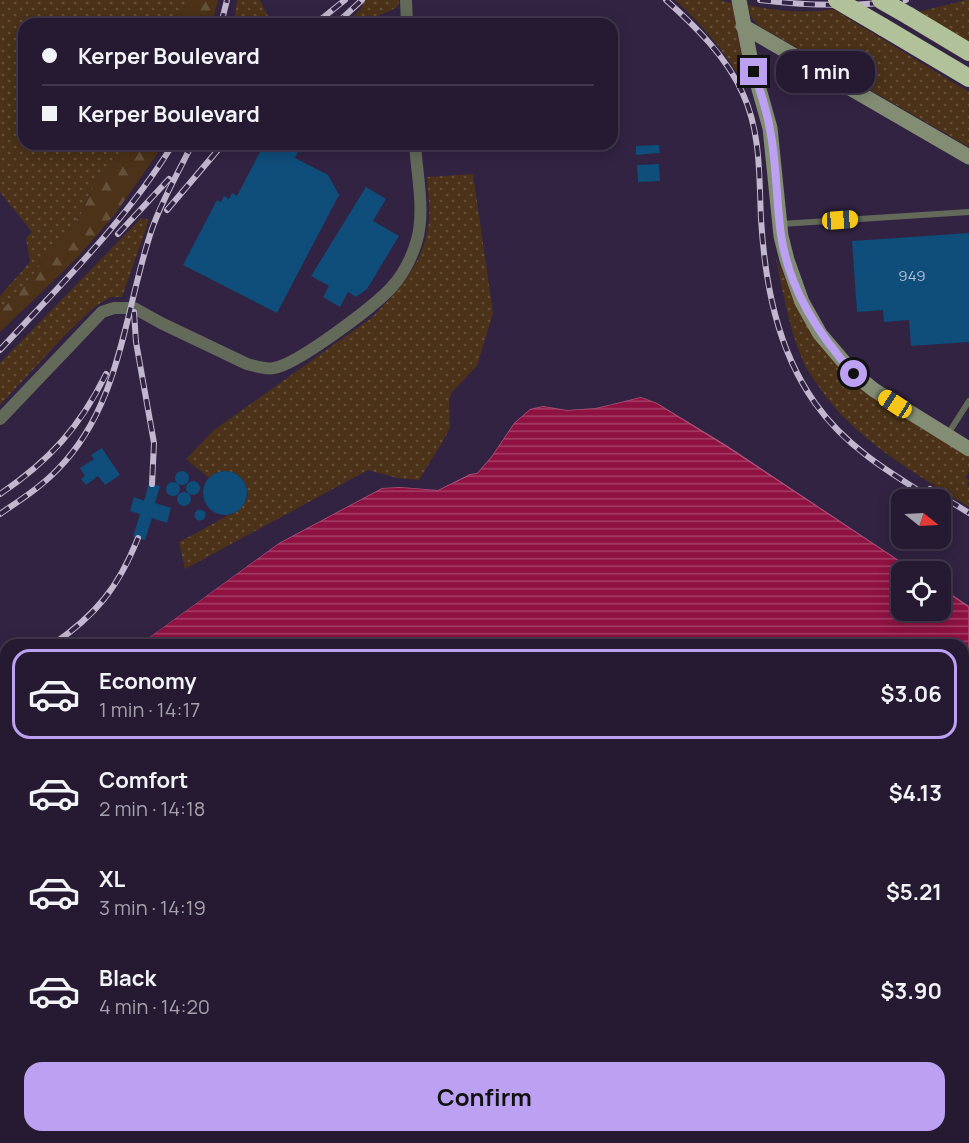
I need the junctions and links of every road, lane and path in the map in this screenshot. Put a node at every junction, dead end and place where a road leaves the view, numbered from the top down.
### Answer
1 (406, 0) edge
2 (739, 0) edge
3 (837, 0) edge
4 (881, 0) edge
5 (408, 18) edge
6 (743, 26) junction
7 (969, 52) edge
8 (969, 78) edge
9 (415, 150) edge
10 (969, 158) edge
11 (969, 212) edge
12 (780, 224) junction
13 (969, 401) edge
14 (0, 419) edge
15 (947, 435) junction
16 (969, 449) edge

1 - 5 street
2 - 6 main road
3 - 8 highway, bridge
4 - 7 highway, bridge
6 - 10 main road
6 - 12 main road
9 - 14 street
11 - 12 lane
12 - 15 main road
13 - 15 lane
15 - 16 main road

